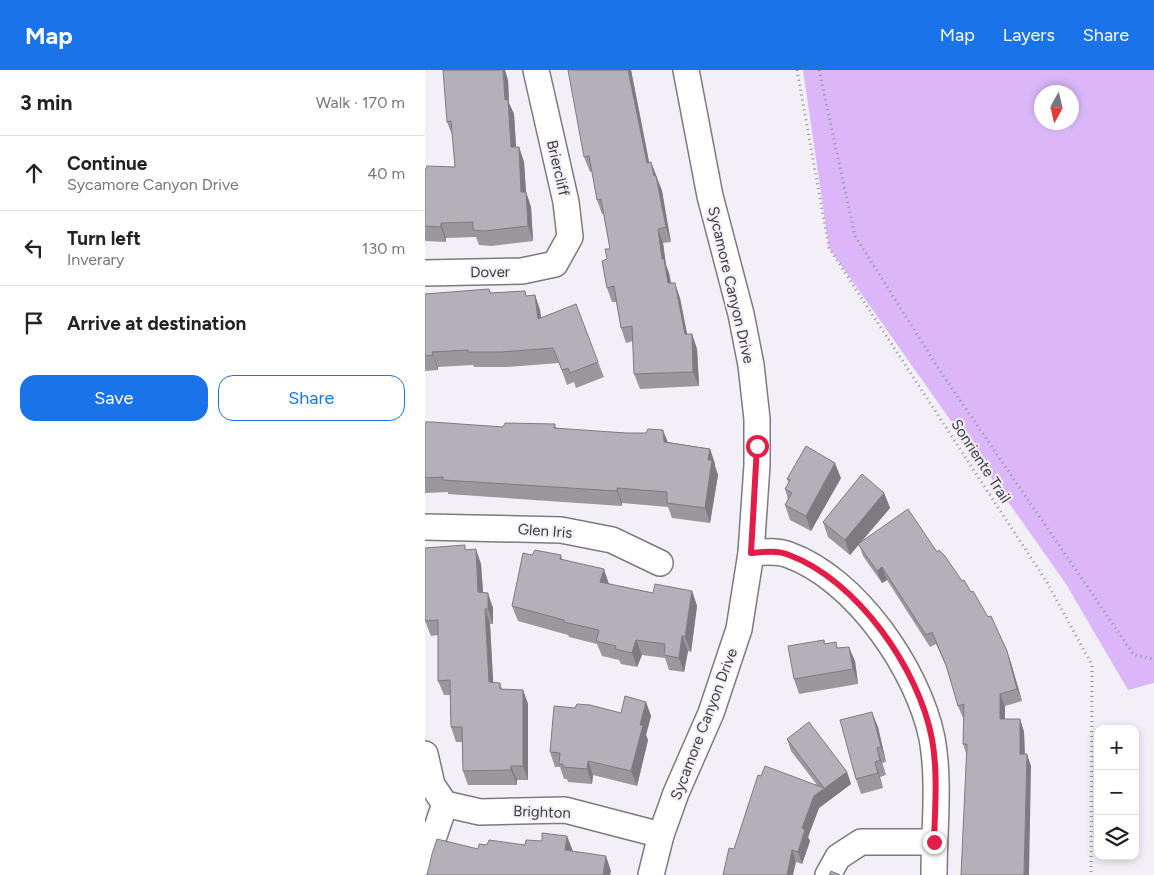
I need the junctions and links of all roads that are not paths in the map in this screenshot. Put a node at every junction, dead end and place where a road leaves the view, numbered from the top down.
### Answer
1 (536, 70) edge
2 (686, 70) edge
3 (555, 264) joint
4 (425, 273) edge
5 (425, 527) edge
6 (751, 553) junction
7 (659, 563) dead end
8 (425, 754) edge
9 (438, 795) junction
10 (661, 835) junction
11 (934, 842) junction
12 (425, 862) edge
13 (651, 875) edge
14 (827, 875) edge
15 (934, 875) edge

1 - 3 street, Briercliff
2 - 6 street, Sycamore Canyon Drive
3 - 4 street, Dover
5 - 7 street, Glen Iris
6 - 10 street, Sycamore Canyon Drive
6 - 11 street
8 - 9 street
9 - 10 street, Brighton
9 - 12 street
10 - 13 street, Sycamore Canyon Drive
11 - 14 street
11 - 15 street

